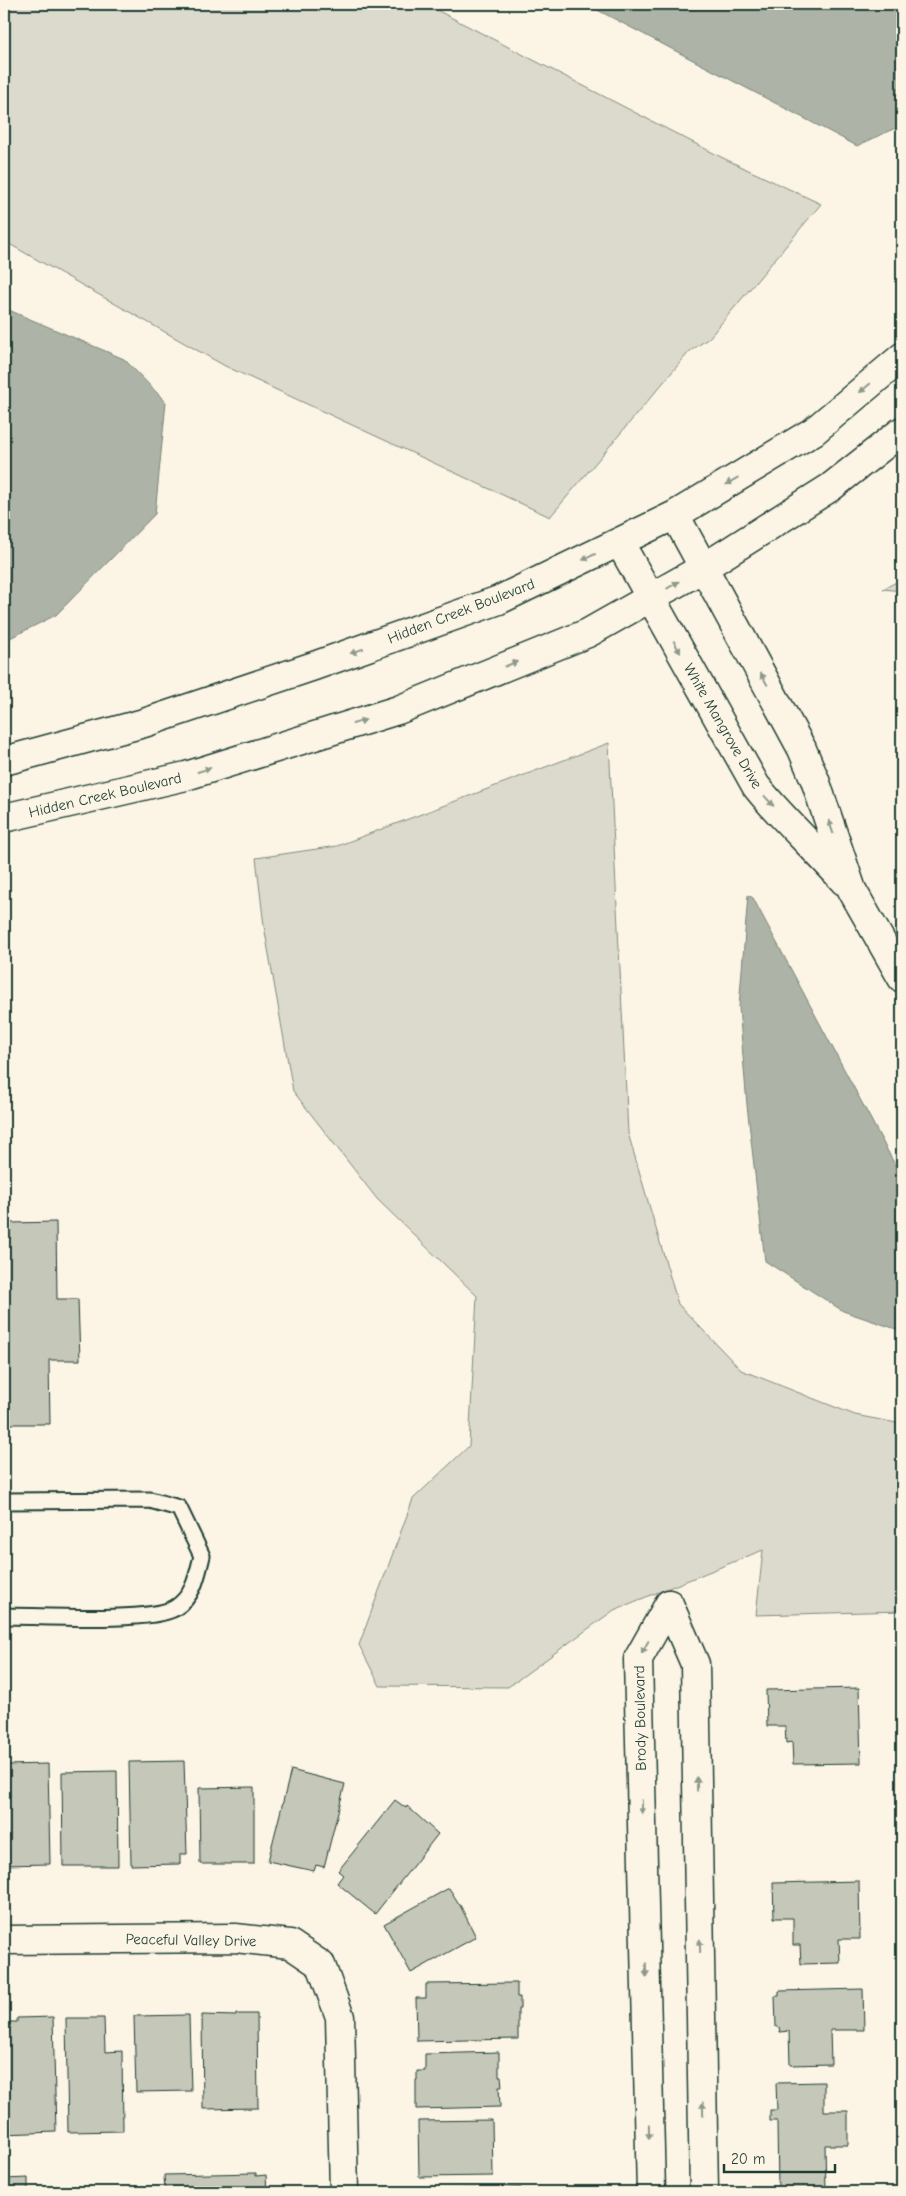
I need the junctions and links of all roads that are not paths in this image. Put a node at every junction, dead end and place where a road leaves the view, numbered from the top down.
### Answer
1 (902, 357) edge
2 (902, 431) edge
3 (674, 515) junction
4 (620, 542) junction
5 (703, 568) junction
6 (650, 599) junction
7 (4, 761) edge
8 (4, 818) edge
9 (852, 890) junction
10 (902, 978) edge
11 (4, 1501) edge
12 (4, 1616) edge
13 (4, 1940) edge
14 (344, 2192) edge
15 (651, 2192) edge
16 (704, 2192) edge

1 -> 3 street, Hidden Creek Boulevard
2 - 5 street, Hidden Creek Boulevard
3 - 4 street, Hidden Creek Boulevard
3 - 5 street, White Mangrove Drive
4 - 6 street, White Mangrove Drive
4 -> 7 street, Hidden Creek Boulevard
6 -> 5 street, Hidden Creek Boulevard
9 -> 5 street, White Mangrove Drive
8 -> 6 street, Hidden Creek Boulevard
6 -> 9 street, White Mangrove Drive
9 - 10 street, White Mangrove Drive
11 - 12 lane
13 - 14 street, Peaceful Valley Drive
16 -> 15 street, Brody Boulevard

